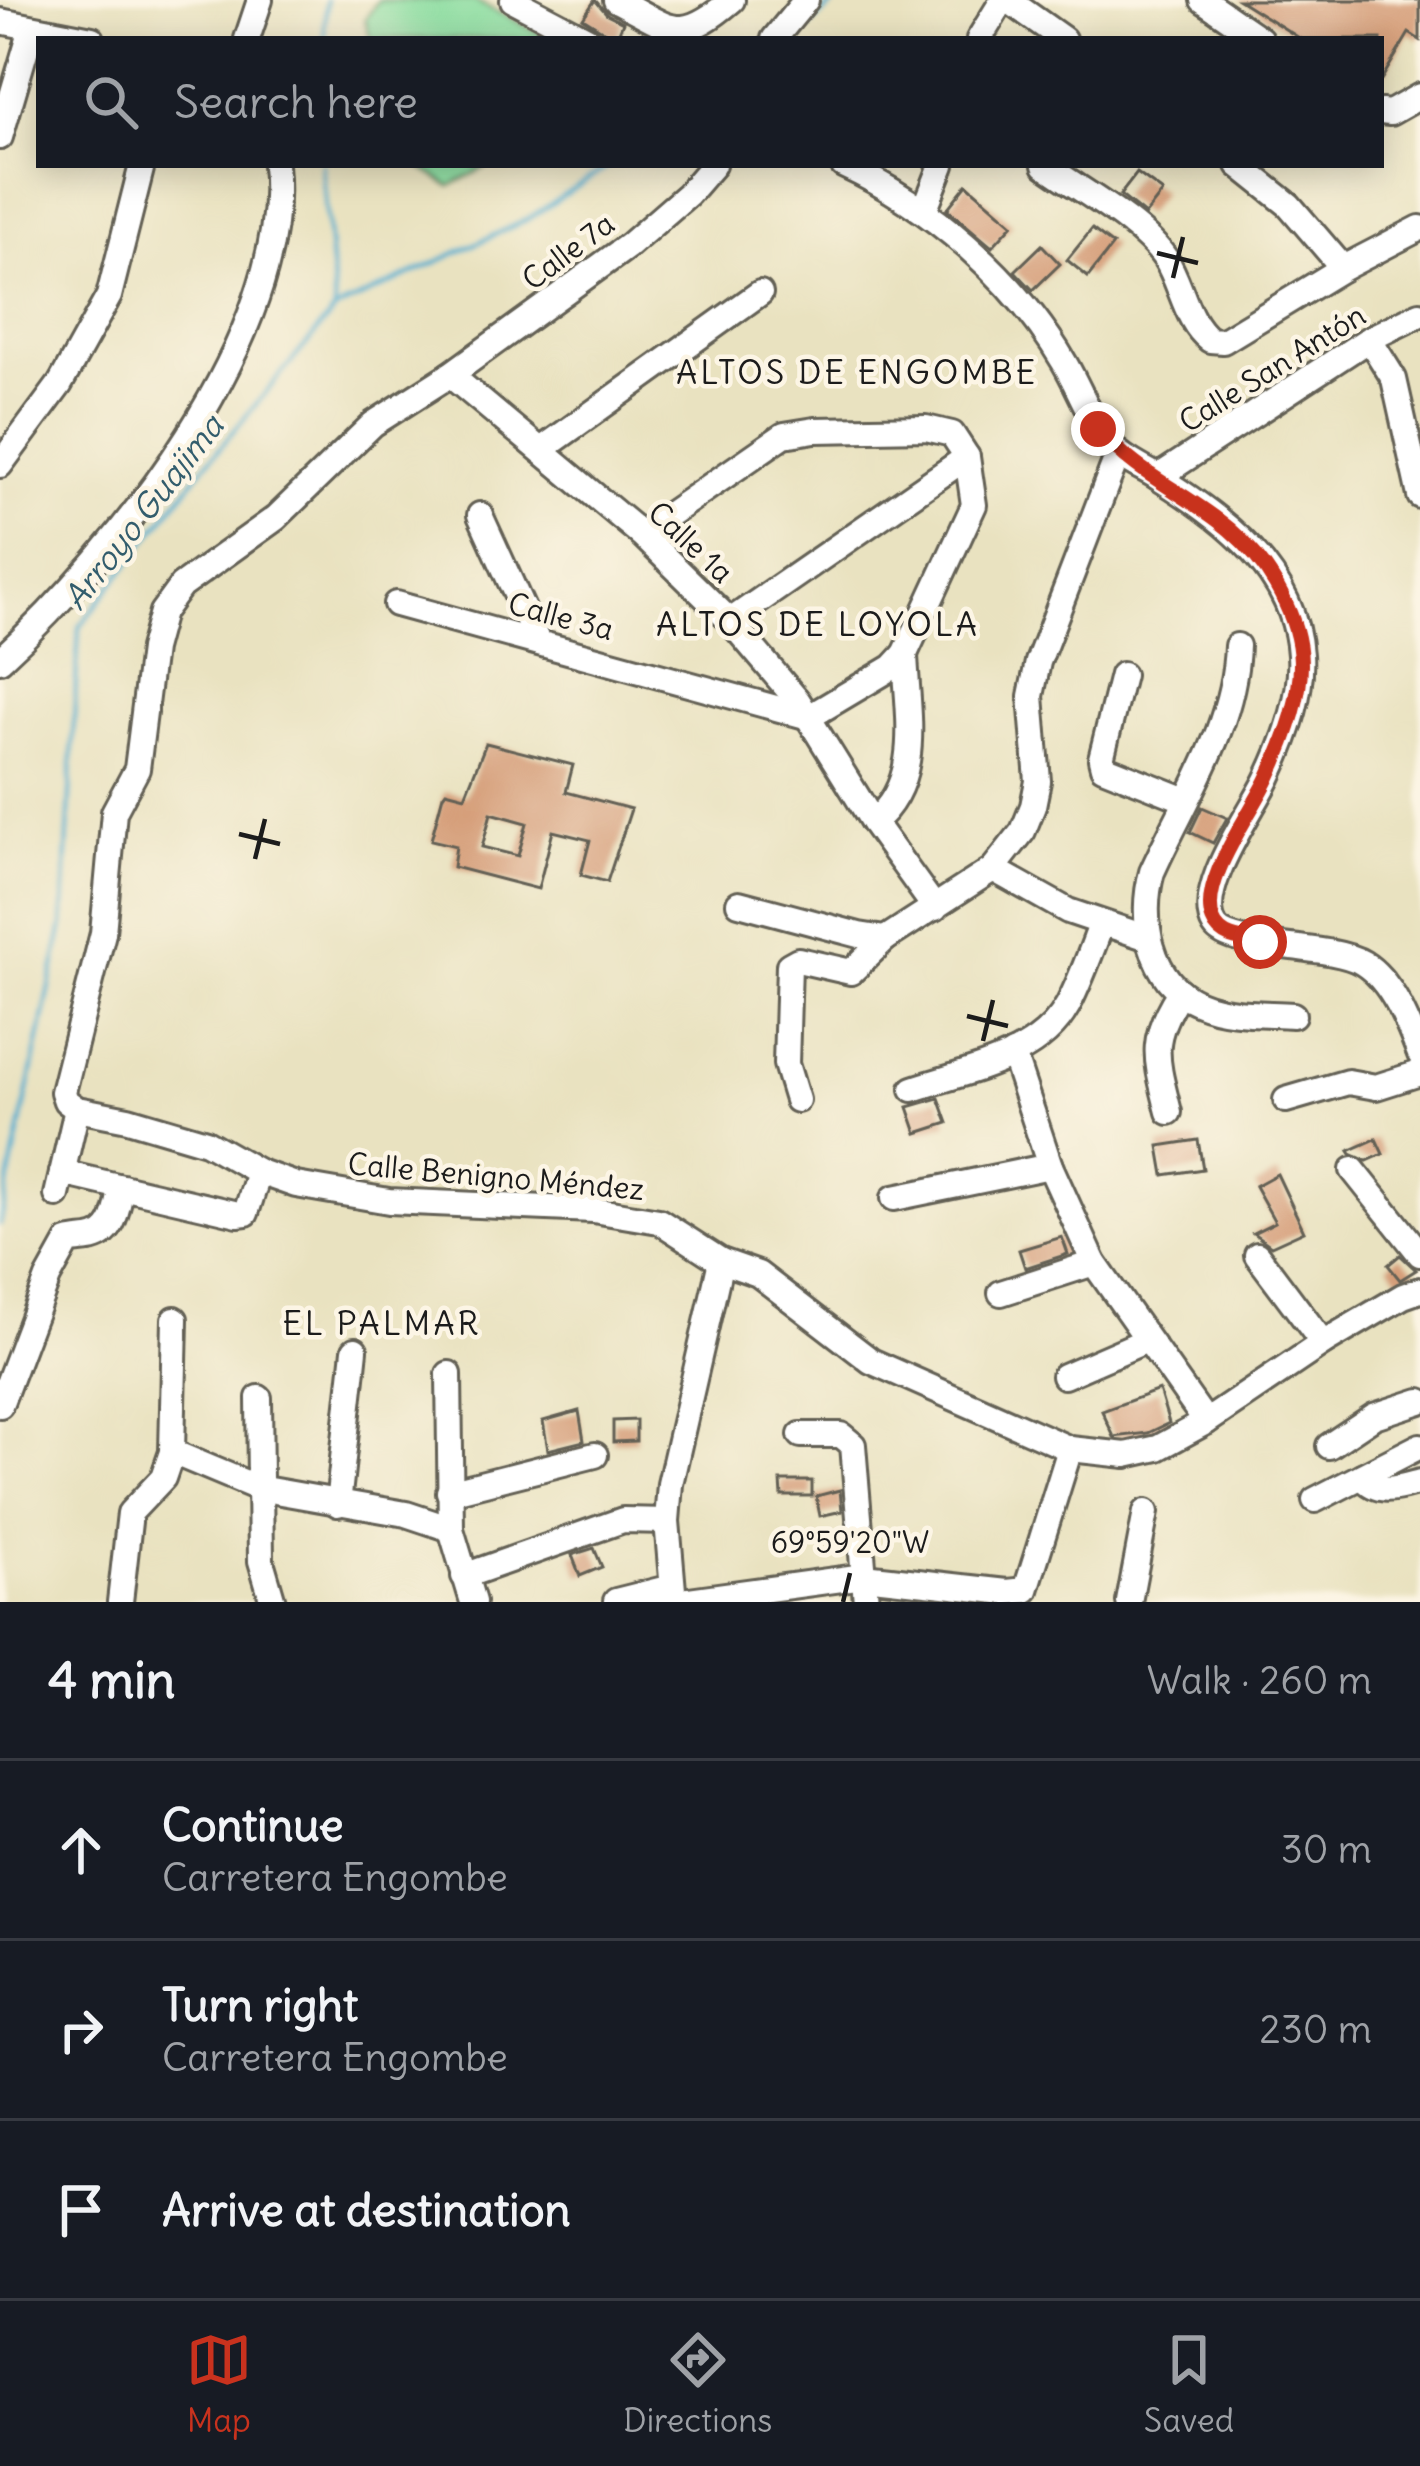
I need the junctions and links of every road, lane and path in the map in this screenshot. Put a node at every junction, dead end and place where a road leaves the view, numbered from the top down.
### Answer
1 (260, 0) edge
2 (513, 0) edge
3 (616, 0) edge
4 (733, 0) edge
5 (806, 0) edge
6 (1006, 0) edge
7 (1203, 0) edge
8 (0, 21) edge
9 (32, 28) junction
10 (76, 36) edge
11 (249, 36) edge
12 (581, 36) edge
13 (776, 36) edge
14 (981, 36) edge
15 (1059, 36) edge
16 (1256, 36) edge
17 (1420, 96) edge
18 (1384, 112) edge
19 (0, 137) edge
20 (141, 168) edge
21 (275, 168) edge
22 (710, 168) edge
23 (848, 168) edge
24 (941, 168) edge
25 (1049, 168) edge
26 (1243, 168) edge
27 (924, 211) junction
28 (1420, 228) edge
29 (1343, 268) junction
30 (760, 292) dead end
31 (1420, 314) edge
32 (1369, 339) junction
33 (450, 375) junction
34 (541, 450) junction
35 (1118, 454) junction
36 (967, 457) junction
37 (0, 465) edge
38 (1158, 477) junction
39 (1420, 496) edge
40 (480, 514) dead end
41 (641, 534) junction
42 (396, 604) dead end
43 (730, 620) junction
44 (538, 640) junction
45 (1237, 646) dead end
46 (904, 654) junction
47 (1, 657) edge
48 (1122, 674) dead end
49 (808, 717) junction
50 (1186, 800) junction
51 (873, 822) junction
52 (993, 869) junction
53 (739, 903) dead end
54 (935, 908) junction
55 (1102, 926) junction
56 (1148, 938) junction
57 (885, 939) junction
58 (1180, 992) junction
59 (1293, 1015) dead end
60 (1417, 1034) edge
61 (1013, 1054) junction
62 (1420, 1073) edge
63 (913, 1089) dead end
64 (797, 1100) dead end
65 (1286, 1100) dead end
66 (77, 1109) junction
67 (1169, 1112) dead end
68 (1050, 1166) junction
69 (1353, 1170) dead end
70 (259, 1172) junction
71 (122, 1187) junction
72 (894, 1198) dead end
73 (1420, 1254) edge
74 (1257, 1255) dead end
75 (722, 1261) junction
76 (1094, 1262) junction
77 (1420, 1290) edge
78 (1001, 1293) dead end
79 (175, 1319) dead end
80 (1147, 1340) junction
81 (1323, 1343) junction
82 (355, 1350) dead end
83 (449, 1373) dead end
84 (1064, 1376) dead end
85 (259, 1397) dead end
86 (1420, 1401) edge
87 (0, 1405) edge
88 (1386, 1411) junction
89 (1206, 1422) junction
90 (801, 1435) dead end
91 (1329, 1446) dead end
92 (1070, 1449) junction
93 (1413, 1449) edge
94 (172, 1452) junction
95 (596, 1455) dead end
96 (1362, 1476) junction
97 (1420, 1482) edge
98 (258, 1488) junction
99 (449, 1492) junction
100 (1315, 1500) dead end
101 (338, 1504) junction
102 (1146, 1512) dead end
103 (668, 1521) junction
104 (451, 1529) junction
105 (464, 1576) junction
106 (864, 1576) junction
107 (673, 1597) edge
108 (616, 1601) edge
109 (120, 1602) edge
110 (273, 1602) edge
111 (473, 1602) edge
112 (866, 1602) edge
113 (1129, 1602) edge

1 - 11 street
2 - 12 street
3 - 4 street
5 - 13 street
6 - 14 street
6 - 15 street
7 - 16 street
8 - 9 street
9 - 10 street
9 - 19 street
17 - 18 street
20 - 37 street
21 - 47 street
22 - 33 street, Calle 7a
23 - 27 street
24 - 27 street
25 - 29 street
26 - 29 street
27 - 35 street
28 - 29 street
30 - 34 street
31 - 32 street, Calle San Antón
32 - 38 street, Calle San Antón
32 - 39 street
33 - 34 street, Calle 1a
33 - 66 street
34 - 41 street, Calle 1a
35 - 38 street
35 - 52 street
36 - 41 street
36 - 43 street
36 - 46 street
38 - 60 street
40 - 44 street
41 - 43 street, Calle 1a
42 - 44 street, Calle 3a
43 - 49 street, Calle 1a
44 - 49 street, Calle 3a
45 - 50 street
46 - 49 street
46 - 51 street
48 - 50 street
49 - 51 street, Calle 1a
50 - 56 street
51 - 54 street, Calle 1a
52 - 54 street
52 - 55 street
53 - 57 street
54 - 57 street
55 - 56 street
55 - 61 street
56 - 58 street
57 - 64 street
58 - 59 street
58 - 67 street
61 - 63 street
61 - 68 street
62 - 65 street
66 - 70 street, Calle Benigno Méndez
66 - 71 street
68 - 72 street
68 - 76 street
69 - 73 street
70 - 71 street
70 - 75 street, Calle Benigno Méndez
71 - 87 street
74 - 81 street
75 - 92 street, Calle Benigno Méndez
75 - 103 street
76 - 78 street
76 - 80 street
77 - 81 street, Calle Benigno Méndez
79 - 94 street
80 - 84 street
80 - 89 street
81 - 89 street, Calle Benigno Méndez
82 - 101 street
83 - 99 street
85 - 98 street
86 - 88 street
88 - 91 street
88 - 93 street
89 - 92 street, Calle Benigno Méndez
90 - 106 street
92 - 106 street
93 - 96 street
94 - 98 street
94 - 109 street
95 - 99 street
96 - 97 street
96 - 100 street
98 - 101 street
98 - 110 street
99 - 104 street
101 - 104 street
102 - 113 street
103 - 105 street
103 - 107 street
104 - 105 street
105 - 111 street
106 - 107 street
106 - 112 street
107 - 108 street

